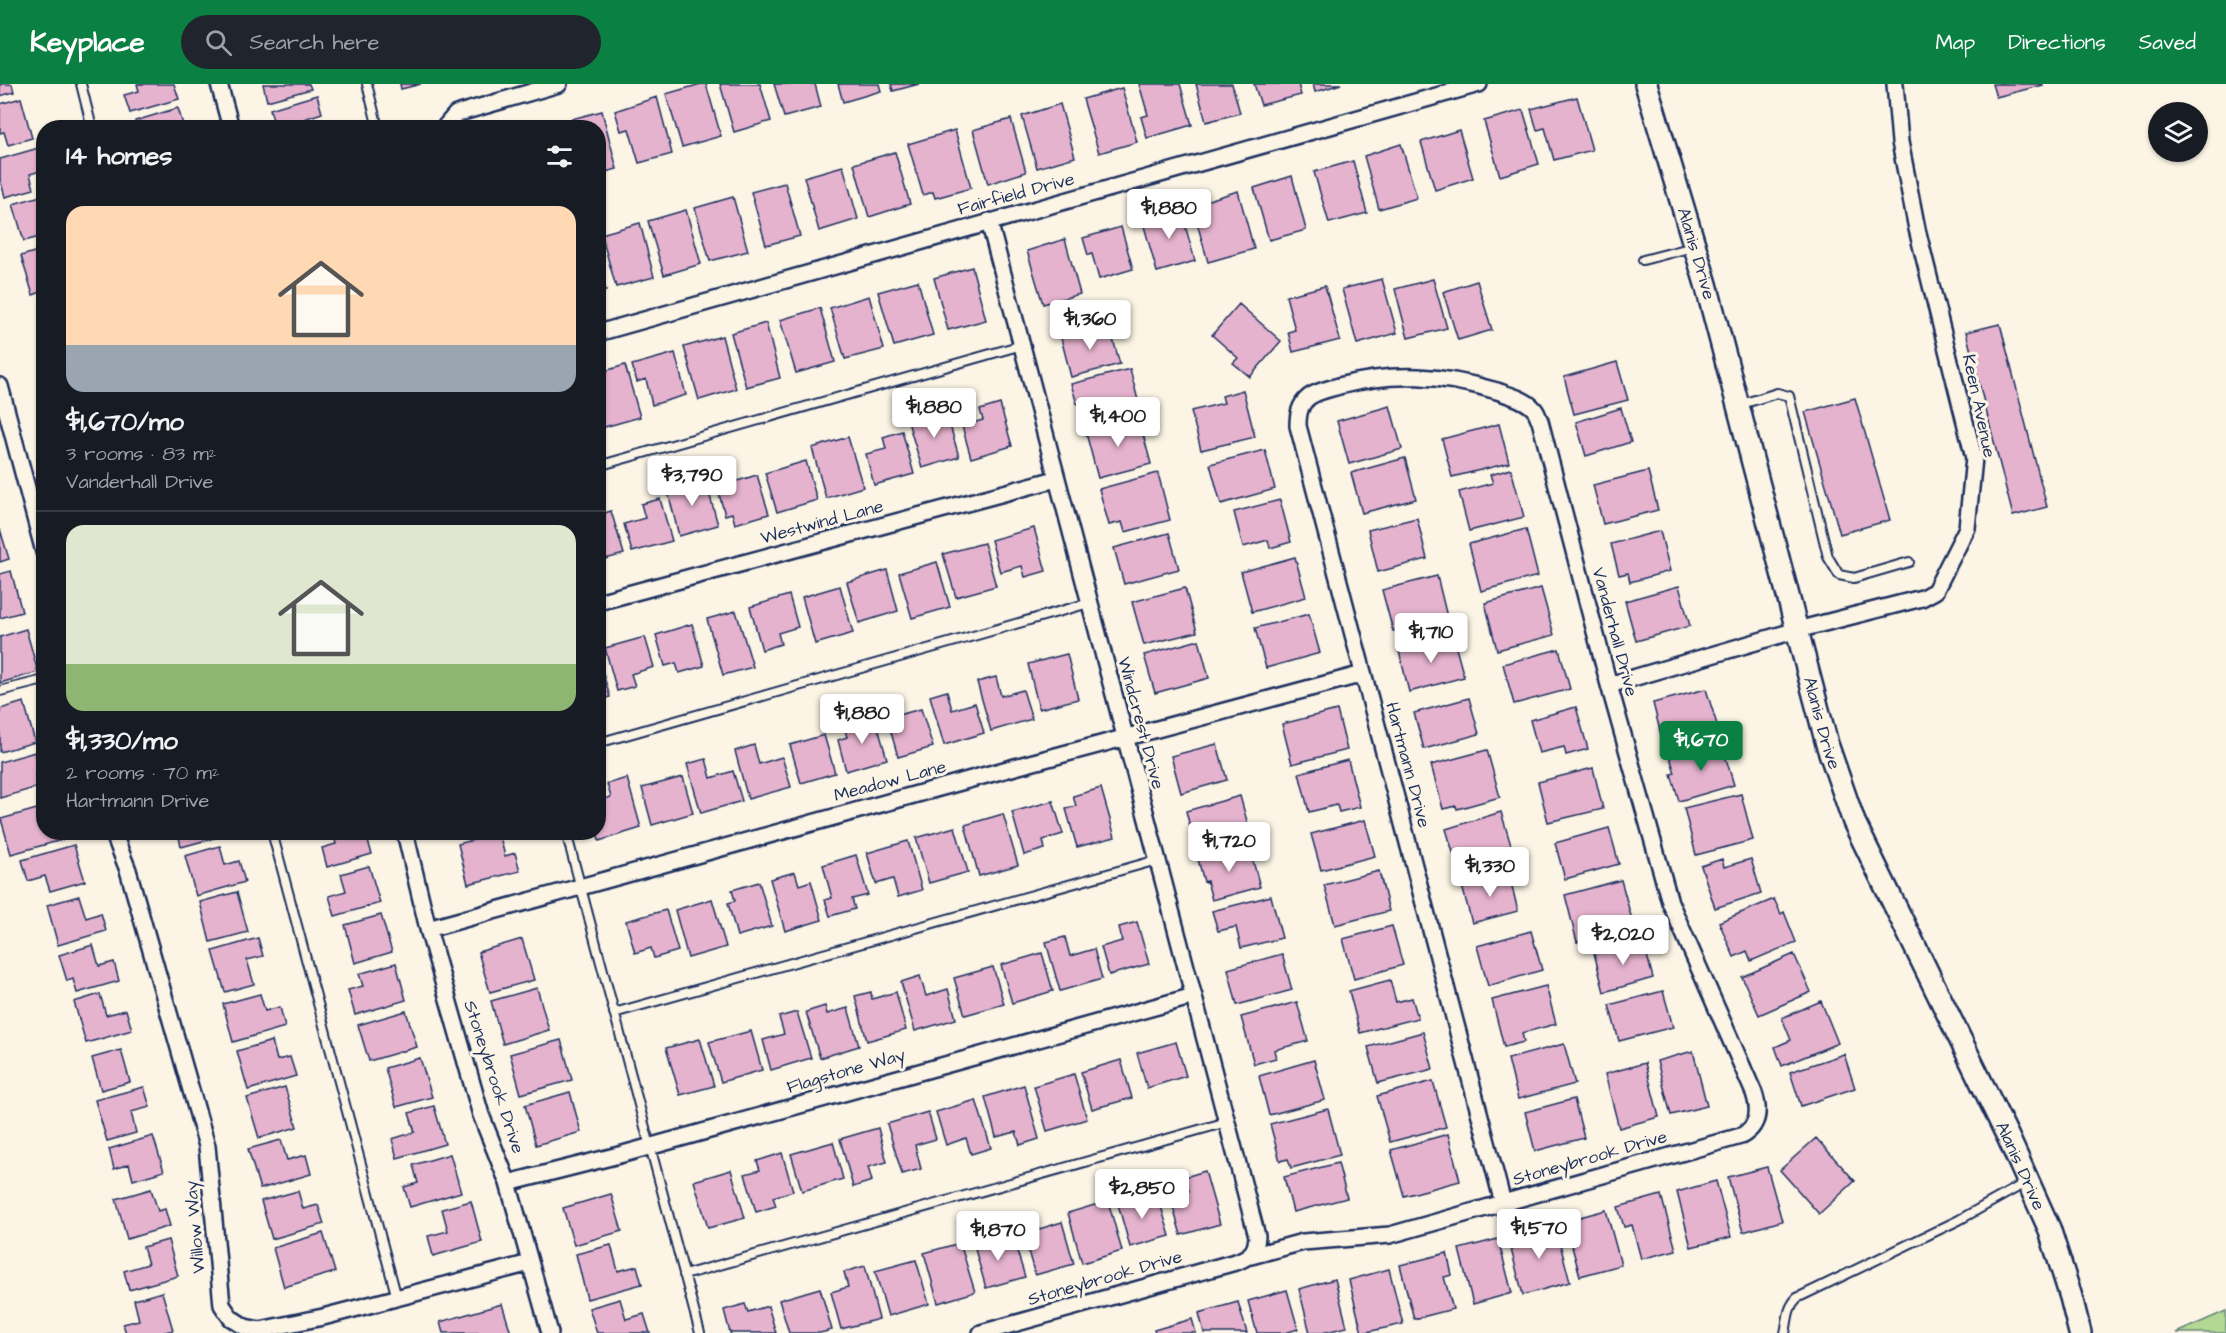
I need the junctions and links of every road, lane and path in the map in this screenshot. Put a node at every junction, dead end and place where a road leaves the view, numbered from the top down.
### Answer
1 (81, 84) edge
2 (219, 84) edge
3 (367, 84) edge
4 (560, 84) edge
5 (1479, 84) edge
6 (1646, 84) edge
7 (1895, 84) edge
8 (1450, 88) edge
9 (90, 120) edge
10 (229, 120) edge
11 (376, 120) edge
12 (451, 120) edge
13 (989, 221) junction
14 (1695, 247) junction
15 (1643, 260) dead end
16 (606, 331) edge
17 (1022, 345) junction
18 (0, 386) edge
19 (1738, 405) junction
20 (1540, 421) joint
21 (606, 464) edge
22 (1056, 479) junction
23 (36, 522) edge
24 (1909, 562) dead end
25 (606, 600) edge
26 (1089, 603) junction
27 (1797, 630) junction
28 (1364, 674) junction
29 (36, 682) edge
30 (1609, 686) junction
31 (0, 691) edge
32 (1124, 738) junction
33 (606, 741) edge
34 (116, 840) edge
35 (274, 840) edge
36 (407, 840) edge
37 (568, 840) edge
38 (1157, 860) junction
39 (580, 887) junction
40 (428, 929) junction
41 (1194, 996) junction
42 (614, 1013) junction
43 (1757, 1121) joint
44 (1227, 1122) junction
45 (650, 1146) junction
46 (2028, 1182) junction
47 (508, 1183) junction
48 (1503, 1203) junction
49 (1245, 1258) junction
50 (530, 1263) junction
51 (684, 1275) junction
52 (397, 1298) junction
53 (550, 1333) edge
54 (700, 1333) edge
55 (981, 1333) edge
56 (1785, 1333) edge
57 (2079, 1333) edge

1 - 9 lane
2 - 10 street
3 - 11 lane
4 - 12 street
5 - 8 street, Fairfield Drive
6 - 14 main road, Alanis Drive
7 - 27 street, Keen Avenue
8 - 13 street, Fairfield Drive
13 - 16 street, Fairfield Drive
13 - 17 street, Windcrest Drive
14 - 15 lane
14 - 19 main road, Alanis Drive
17 - 21 lane
17 - 22 street, Windcrest Drive
18 - 23 street
19 - 24 lane
19 - 27 main road, Alanis Drive
20 - 28 street, Hartmann Drive
20 - 30 street, Vanderhall Drive
22 - 25 street, Westwind Lane
22 - 26 street, Windcrest Drive
26 - 32 street, Windcrest Drive
26 - 33 lane
27 - 30 street, Keen Avenue
27 - 46 main road, Alanis Drive
28 - 32 street, Meadow Lane
28 - 48 street, Hartmann Drive
29 - 31 lane
30 - 43 street, Vanderhall Drive
32 - 38 street, Windcrest Drive
32 - 39 street, Meadow Lane
34 - 52 street, Willow Way
35 - 52 lane
36 - 40 street, Stoneybrook Drive
37 - 39 lane
38 - 41 street, Windcrest Drive
38 - 42 lane
39 - 40 street, Meadow Lane
39 - 42 lane
40 - 47 street, Stoneybrook Drive
41 - 44 street, Windcrest Drive
41 - 45 street, Flagstone Way
42 - 45 lane
43 - 48 street, Stoneybrook Drive
44 - 49 street, Windcrest Drive
44 - 51 lane
45 - 47 street, Flagstone Way
45 - 51 lane
46 - 56 lane
46 - 57 main road, Alanis Drive
47 - 50 street, Stoneybrook Drive
48 - 49 street, Stoneybrook Drive
49 - 55 street, Stoneybrook Drive
50 - 52 street, Willow Way
50 - 53 street, Stoneybrook Drive
51 - 54 lane

